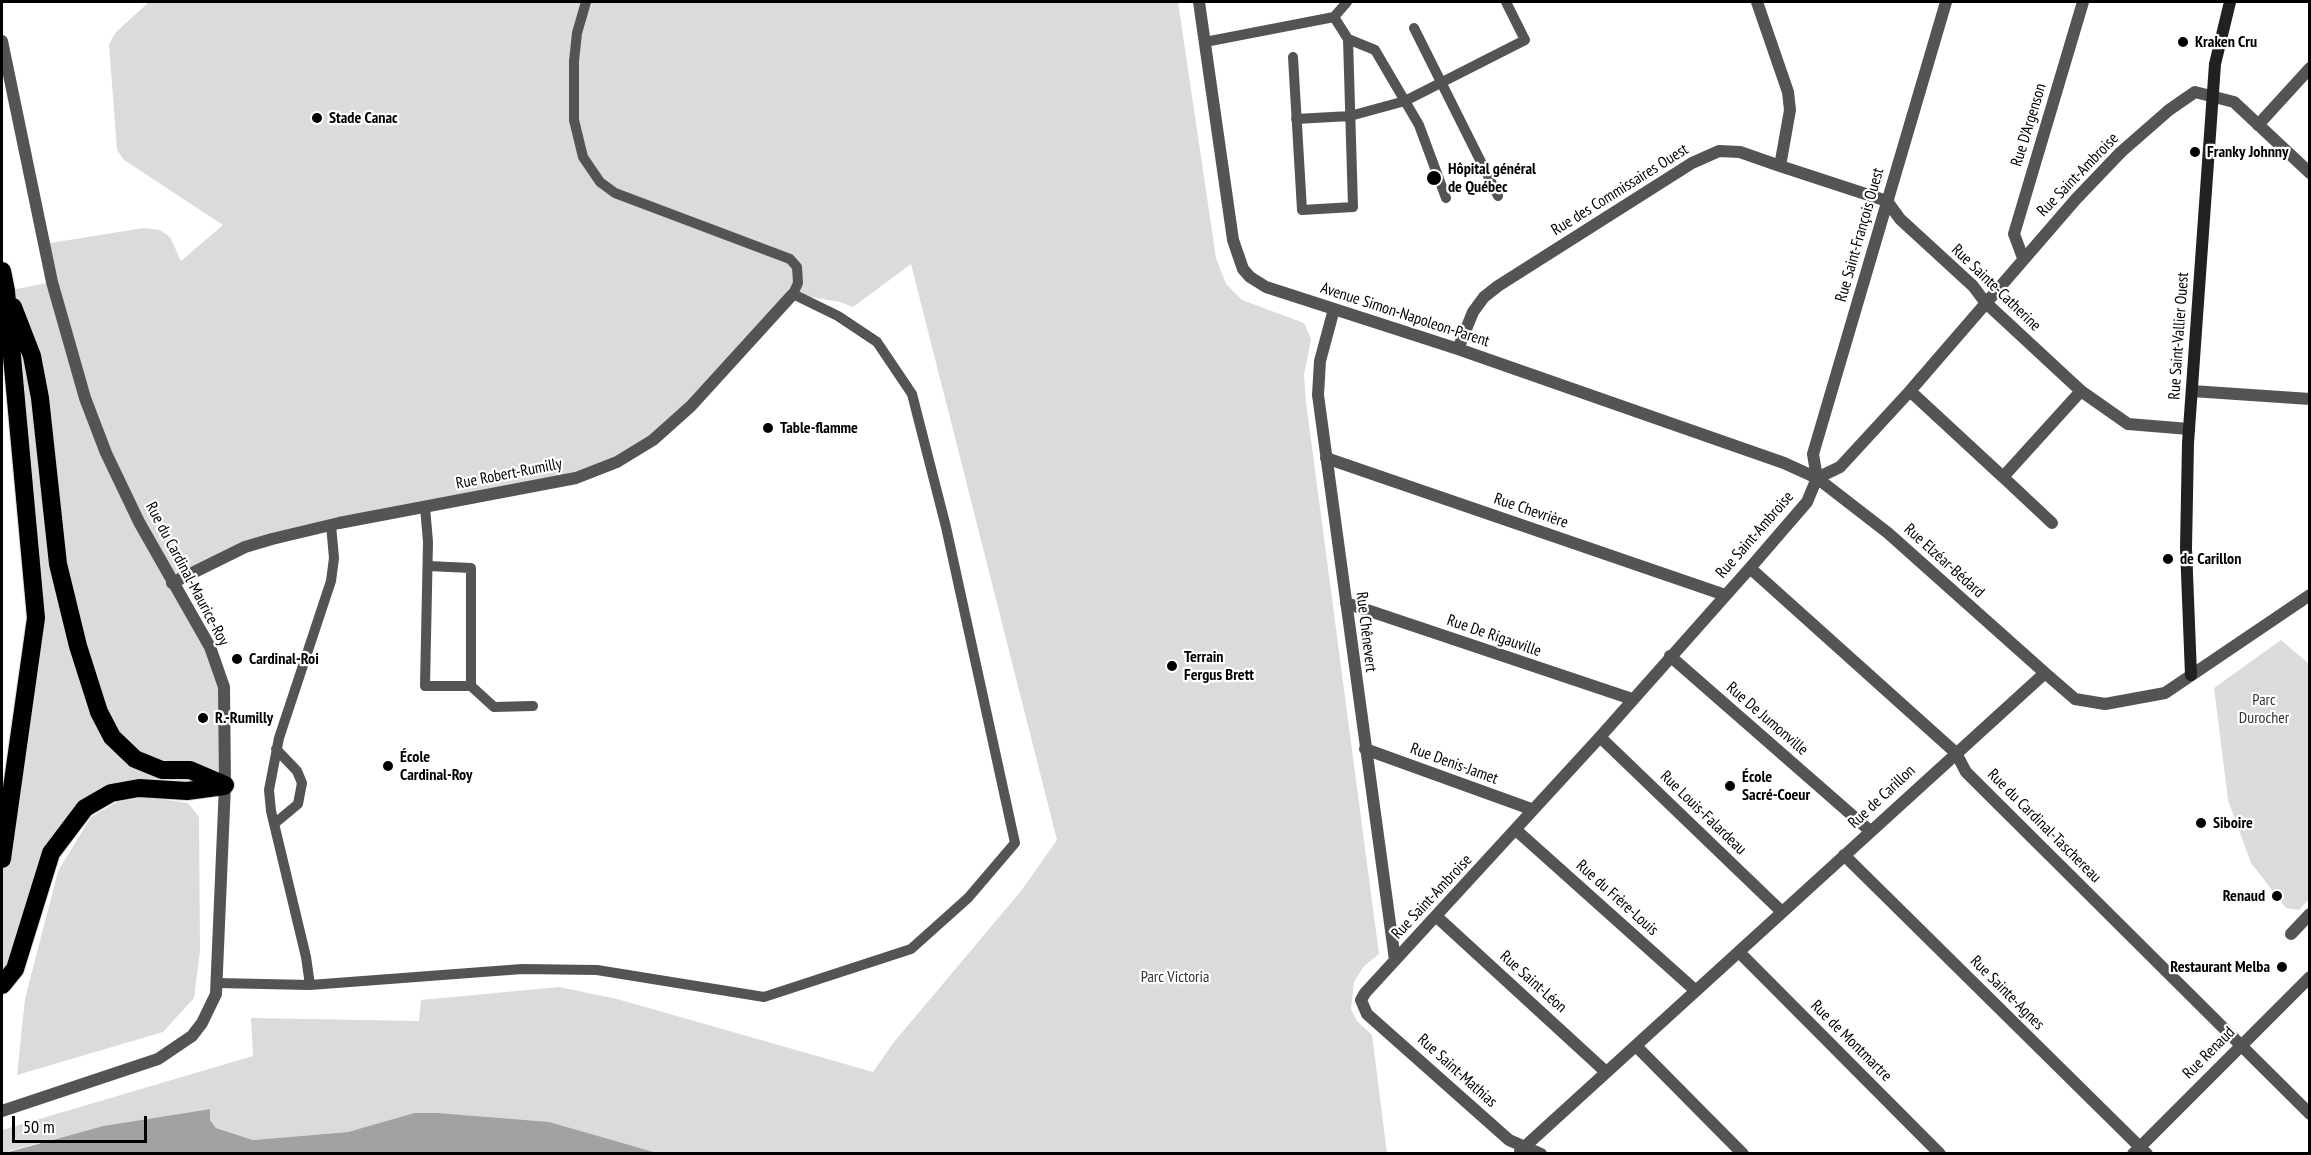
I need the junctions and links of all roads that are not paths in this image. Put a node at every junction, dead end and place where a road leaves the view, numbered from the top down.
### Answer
1 (586, 2) edge
2 (1199, 2) edge
3 (1347, 2) edge
4 (1506, 2) edge
5 (1757, 2) edge
6 (1946, 2) edge
7 (2084, 2) edge
8 (2230, 2) edge
9 (1334, 17) junction
10 (1414, 28) dead end
11 (1348, 39) junction
12 (2, 41) edge
13 (1205, 42) junction
14 (1293, 57) dead end
15 (2310, 68) edge
16 (1442, 83) junction
17 (2212, 95) junction
18 (1405, 101) junction
19 (1350, 116) junction
20 (1296, 119) junction
21 (2258, 125) junction
22 (1780, 166) junction
23 (2310, 173) edge
24 (1498, 196) dead end
25 (1446, 198) dead end
26 (1887, 201) junction
27 (2023, 258) junction
28 (2, 271) edge
29 (6, 291) junction
30 (793, 294) junction
31 (1985, 302) junction
32 (1334, 309) junction
33 (1458, 349) junction
34 (1910, 391) junction
35 (2081, 391) junction
36 (2192, 391) junction
37 (2310, 399) edge
38 (2189, 429) junction
39 (1326, 458) junction
40 (2003, 477) junction
41 (1817, 478) junction
42 (425, 507) junction
43 (2052, 523) dead end
44 (331, 525) junction
45 (428, 566) junction
46 (1750, 568) junction
47 (172, 583) junction
48 (1725, 595) junction
49 (2310, 595) edge
50 (1346, 603) junction
51 (1670, 656) junction
52 (2045, 673) junction
53 (2191, 675) junction
54 (471, 686) junction
55 (1632, 699) junction
56 (533, 706) dead end
57 (1600, 737) junction
58 (276, 749) junction
59 (1365, 749) junction
60 (1956, 753) junction
61 (225, 786) junction
62 (1532, 809) junction
63 (274, 824) junction
64 (1516, 830) junction
65 (1869, 830) junction
66 (1844, 855) junction
67 (2, 859) edge
68 (1782, 912) junction
69 (2310, 914) edge
70 (1437, 917) junction
71 (2291, 934) dead end
72 (1738, 952) junction
73 (1395, 960) junction
74 (2310, 977) edge
75 (217, 982) junction
76 (2, 985) edge
77 (310, 985) junction
78 (1696, 991) junction
79 (1361, 1000) joint
80 (1636, 1046) junction
81 (2240, 1046) junction
82 (1606, 1072) junction
83 (2, 1111) edge
84 (2310, 1114) edge
85 (1520, 1151) edge
86 (2140, 1151) edge
87 (1540, 1154) edge
88 (1743, 1154) edge
89 (1941, 1154) edge

1 - 30 lane
2 - 13 street, Avenue Simon-Napoleon-Parent
3 - 9 lane
4 - 16 lane
5 - 22 street
6 - 26 street, Rue Saint-François Ouest
7 - 27 street, Rue D'Argenson
8 - 17 street, Rue Saint-Vallier Ouest
9 - 11 lane
9 - 13 lane
10 - 16 lane
11 - 18 lane
11 - 19 lane
12 - 47 street, Rue du Cardinal-Maurice-Roy
13 - 32 street, Avenue Simon-Napoleon-Parent
14 - 20 lane
15 - 21 street
16 - 18 lane
16 - 24 lane
17 - 21 street
17 - 27 street, Rue Saint-Ambroise
17 - 36 street, Rue Saint-Vallier Ouest
18 - 19 lane
18 - 25 lane
19 - 20 lane
19 - 20 lane
21 - 23 street
22 - 26 street
22 - 33 street, Rue des Commissaires Ouest
26 - 31 street, Rue Sainte-Catherine
26 - 41 street, Rue Saint-François Ouest
27 - 31 street, Rue Saint-Ambroise
28 - 29 highway
29 - 61 highway
29 - 67 highway
30 - 42 street, Rue Robert-Rumilly
30 - 77 lane
31 - 34 street, Rue Saint-Ambroise
31 - 35 street, Rue Sainte-Catherine
32 - 33 street, Avenue Simon-Napoleon-Parent
32 - 39 street, Rue Chênevert
33 - 41 street, Avenue Simon-Napoleon-Parent
34 - 40 street
34 - 41 street, Rue Saint-Ambroise
35 - 38 street, Rue Sainte-Catherine
35 - 40 street
36 - 37 street
36 - 38 street, Rue Saint-Vallier Ouest
38 - 53 street, Rue Saint-Vallier Ouest
39 - 48 street, Rue Chevrière
39 - 50 street, Rue Chênevert
40 - 43 street
41 - 46 street, Rue Saint-Ambroise
41 - 52 street, Rue Elzéar-Bédard
42 - 44 street, Rue Robert-Rumilly
42 - 45 lane
44 - 47 street, Rue Robert-Rumilly
44 - 58 lane
45 - 54 lane
45 - 54 lane
46 - 48 street, Rue Saint-Ambroise
46 - 60 street, Rue du Cardinal-Taschereau
47 - 61 street, Rue du Cardinal-Maurice-Roy
48 - 51 street, Rue Saint-Ambroise
49 - 53 street
50 - 55 street, Rue De Rigauville
50 - 59 street, Rue Chênevert
51 - 55 street, Rue Saint-Ambroise
51 - 65 street, Rue De Jumonville
52 - 53 street
52 - 60 street, Rue de Carillon
54 - 56 lane
55 - 57 street, Rue Saint-Ambroise
57 - 62 street, Rue Saint-Ambroise
57 - 68 street, Rue Louis-Falardeau
58 - 63 lane
58 - 63 lane
59 - 62 street, Rue Denis-Jamet
59 - 73 street, Rue Chênevert
60 - 65 street, Rue de Carillon
60 - 81 street, Rue du Cardinal-Taschereau
61 - 75 street, Rue du Cardinal-Maurice-Roy
61 - 76 highway
62 - 64 street, Rue Saint-Ambroise
63 - 77 lane
64 - 70 street, Rue Saint-Ambroise
64 - 78 street, Rue du Frère-Louis
65 - 66 street, Rue de Carillon
66 - 68 street, Rue de Carillon
66 - 86 street, Rue Sainte-Agnes
68 - 72 street, Rue de Carillon
69 - 71 street
70 - 73 street, Rue Saint-Ambroise
70 - 82 street, Rue Saint-Léon
72 - 78 street, Rue de Carillon
72 - 89 street, Rue de Montmartre
73 - 79 street, Rue Saint-Ambroise
74 - 81 street, Rue Renaud
75 - 77 lane
75 - 83 street, Rue du Cardinal-Maurice-Roy
78 - 80 street, Rue de Carillon
79 - 85 street, Rue Saint-Mathias
80 - 82 street, Rue de Carillon
80 - 88 street
81 - 84 street, Rue du Cardinal-Taschereau
81 - 86 street, Rue Renaud
82 - 85 street, Rue de Carillon
85 - 87 street, Rue Saint-Mathias

